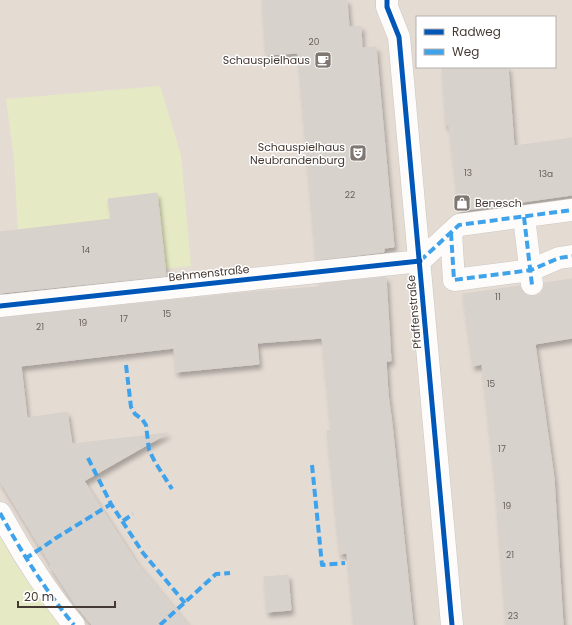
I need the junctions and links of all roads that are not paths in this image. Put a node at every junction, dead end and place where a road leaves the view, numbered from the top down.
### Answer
1 (386, 0) edge
2 (572, 210) edge
3 (524, 217) junction
4 (451, 233) junction
5 (572, 256) edge
6 (420, 261) junction
7 (532, 278) junction
8 (0, 306) edge
9 (0, 513) edge
10 (74, 625) edge
11 (452, 625) edge

1 - 6 street, Pfaffenstraße
2 - 3 street
3 - 4 street
3 - 7 street
4 - 6 street
4 - 7 street
5 - 7 street
6 - 8 street, Behmenstraße
6 - 11 street, Pfaffenstraße
9 - 10 street

